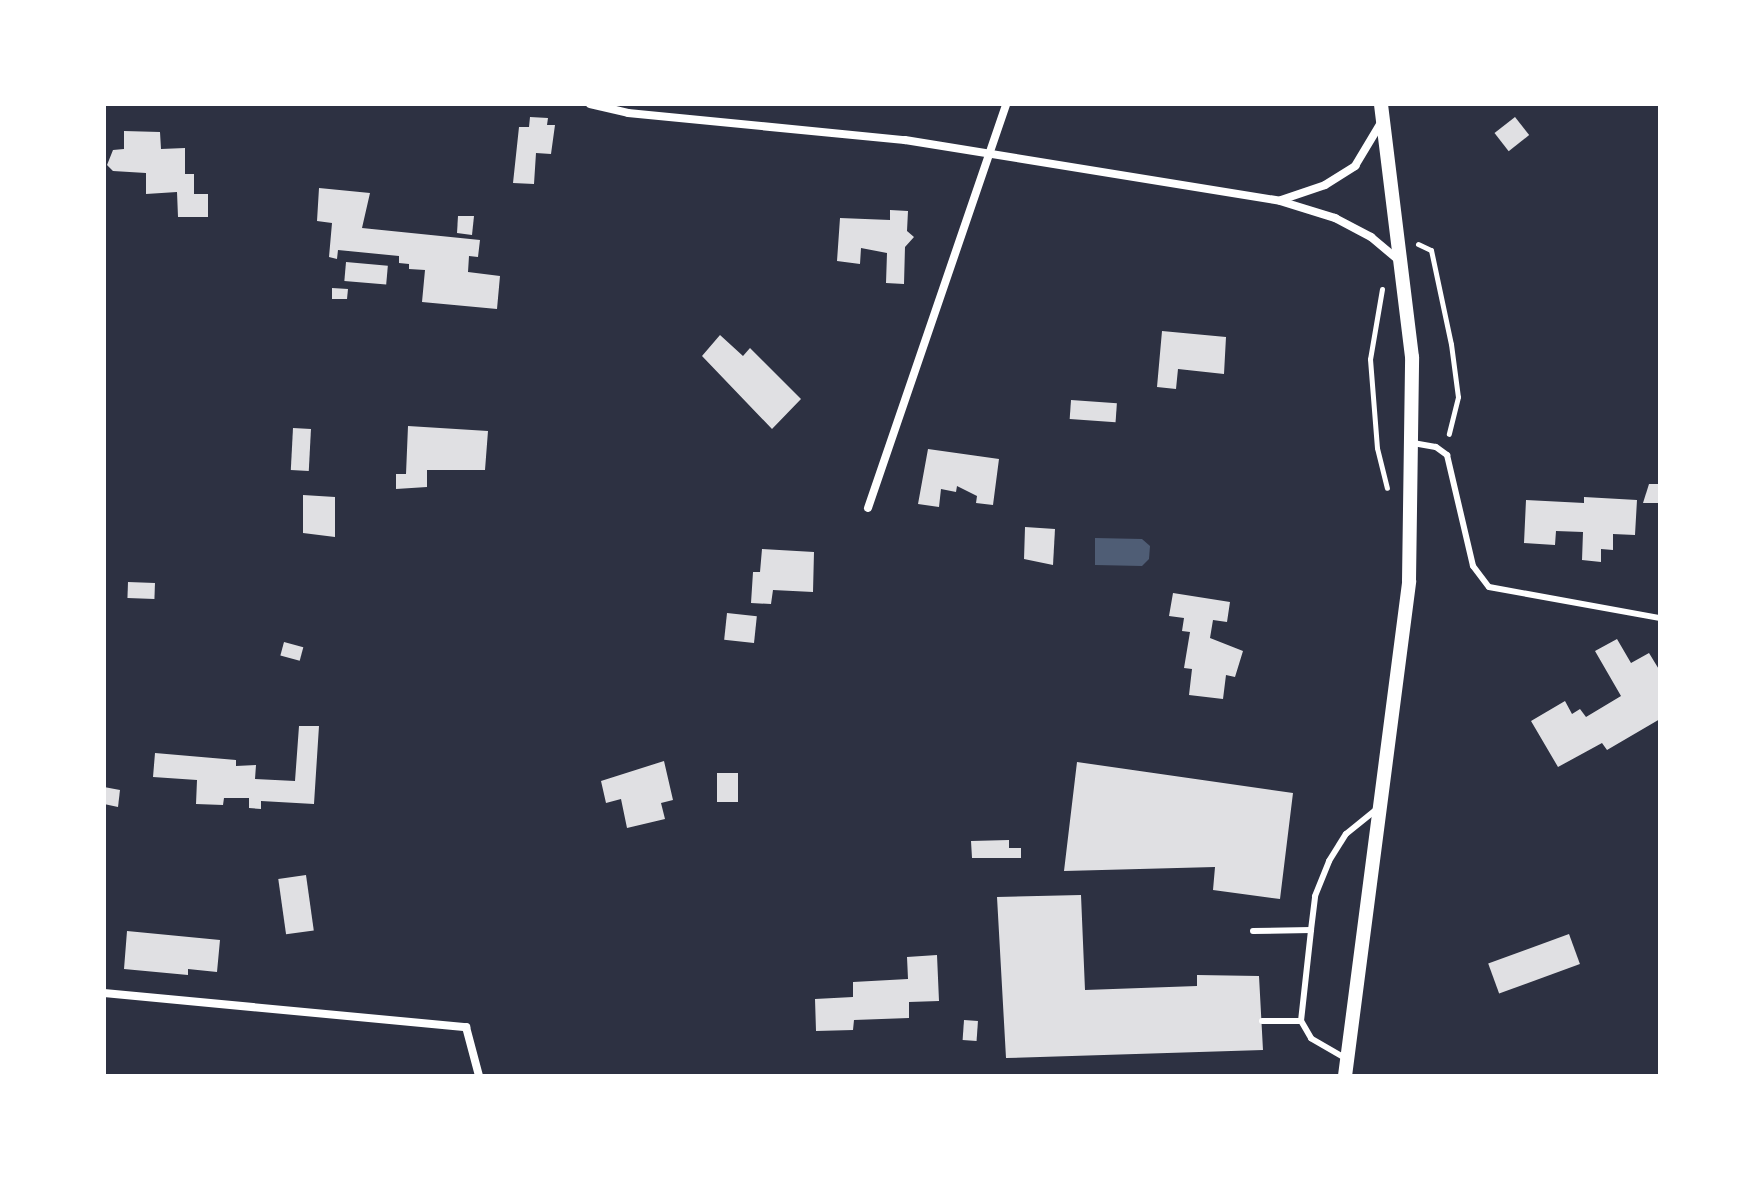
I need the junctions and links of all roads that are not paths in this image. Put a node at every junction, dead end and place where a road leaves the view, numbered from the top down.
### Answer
1 (590, 104) edge
2 (1006, 104) edge
3 (1382, 111) edge
4 (990, 154) junction
5 (1280, 201) junction
6 (1400, 261) junction
7 (1413, 443) junction
8 (868, 508) dead end
9 (1660, 618) edge
10 (1382, 805) junction
11 (1311, 930) junction
12 (1253, 931) dead end
13 (104, 993) edge
14 (1262, 1021) dead end
15 (1301, 1021) junction
16 (1346, 1059) junction
17 (479, 1076) edge
18 (1345, 1076) edge

1 - 4 street
2 - 4 street
3 - 5 street
3 - 6 street
4 - 5 street
4 - 8 street
5 - 6 street
6 - 7 street
7 - 9 lane
7 - 10 street
10 - 11 lane
10 - 16 street
11 - 12 lane
11 - 15 lane
13 - 17 street
14 - 15 lane
15 - 16 lane
16 - 18 street

